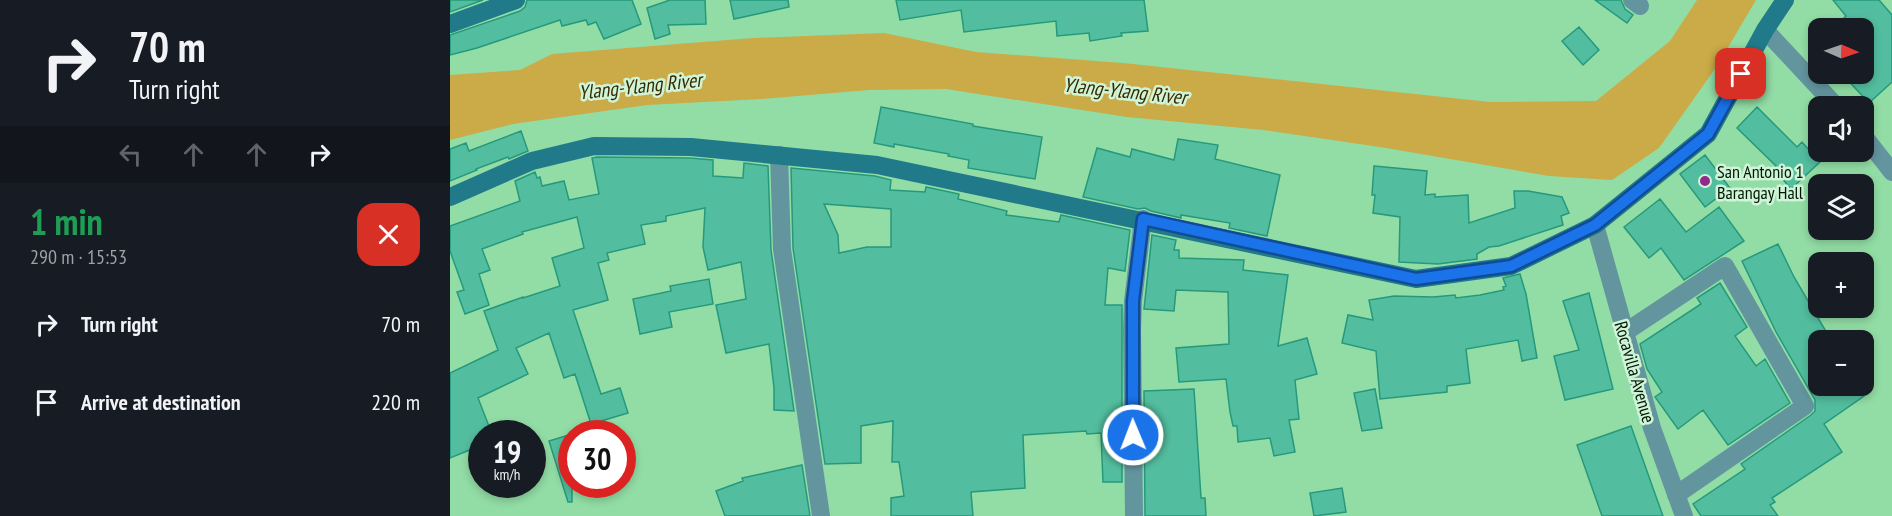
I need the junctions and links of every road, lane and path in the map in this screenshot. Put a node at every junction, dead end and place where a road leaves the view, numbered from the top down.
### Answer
1 (516, 0) edge
2 (1785, 0) edge
3 (450, 24) edge
4 (1765, 30) junction
5 (1827, 96) edge
6 (1874, 149) edge
7 (779, 155) junction
8 (1892, 172) edge
9 (450, 197) edge
10 (1143, 219) junction
11 (1595, 225) junction
12 (1624, 333) junction
13 (1676, 495) junction
14 (821, 516) edge
15 (1134, 516) edge
16 (1684, 516) edge

1 - 3 street
2 - 4 street
4 - 5 street
4 - 11 street
6 - 8 street
7 - 9 street
7 - 10 street
7 - 14 street
10 - 11 street
10 - 15 street
11 - 12 street, Rocavilla Avenue
12 - 13 street, Rocavilla Avenue
12 - 13 street
13 - 16 street, Rocavilla Avenue

